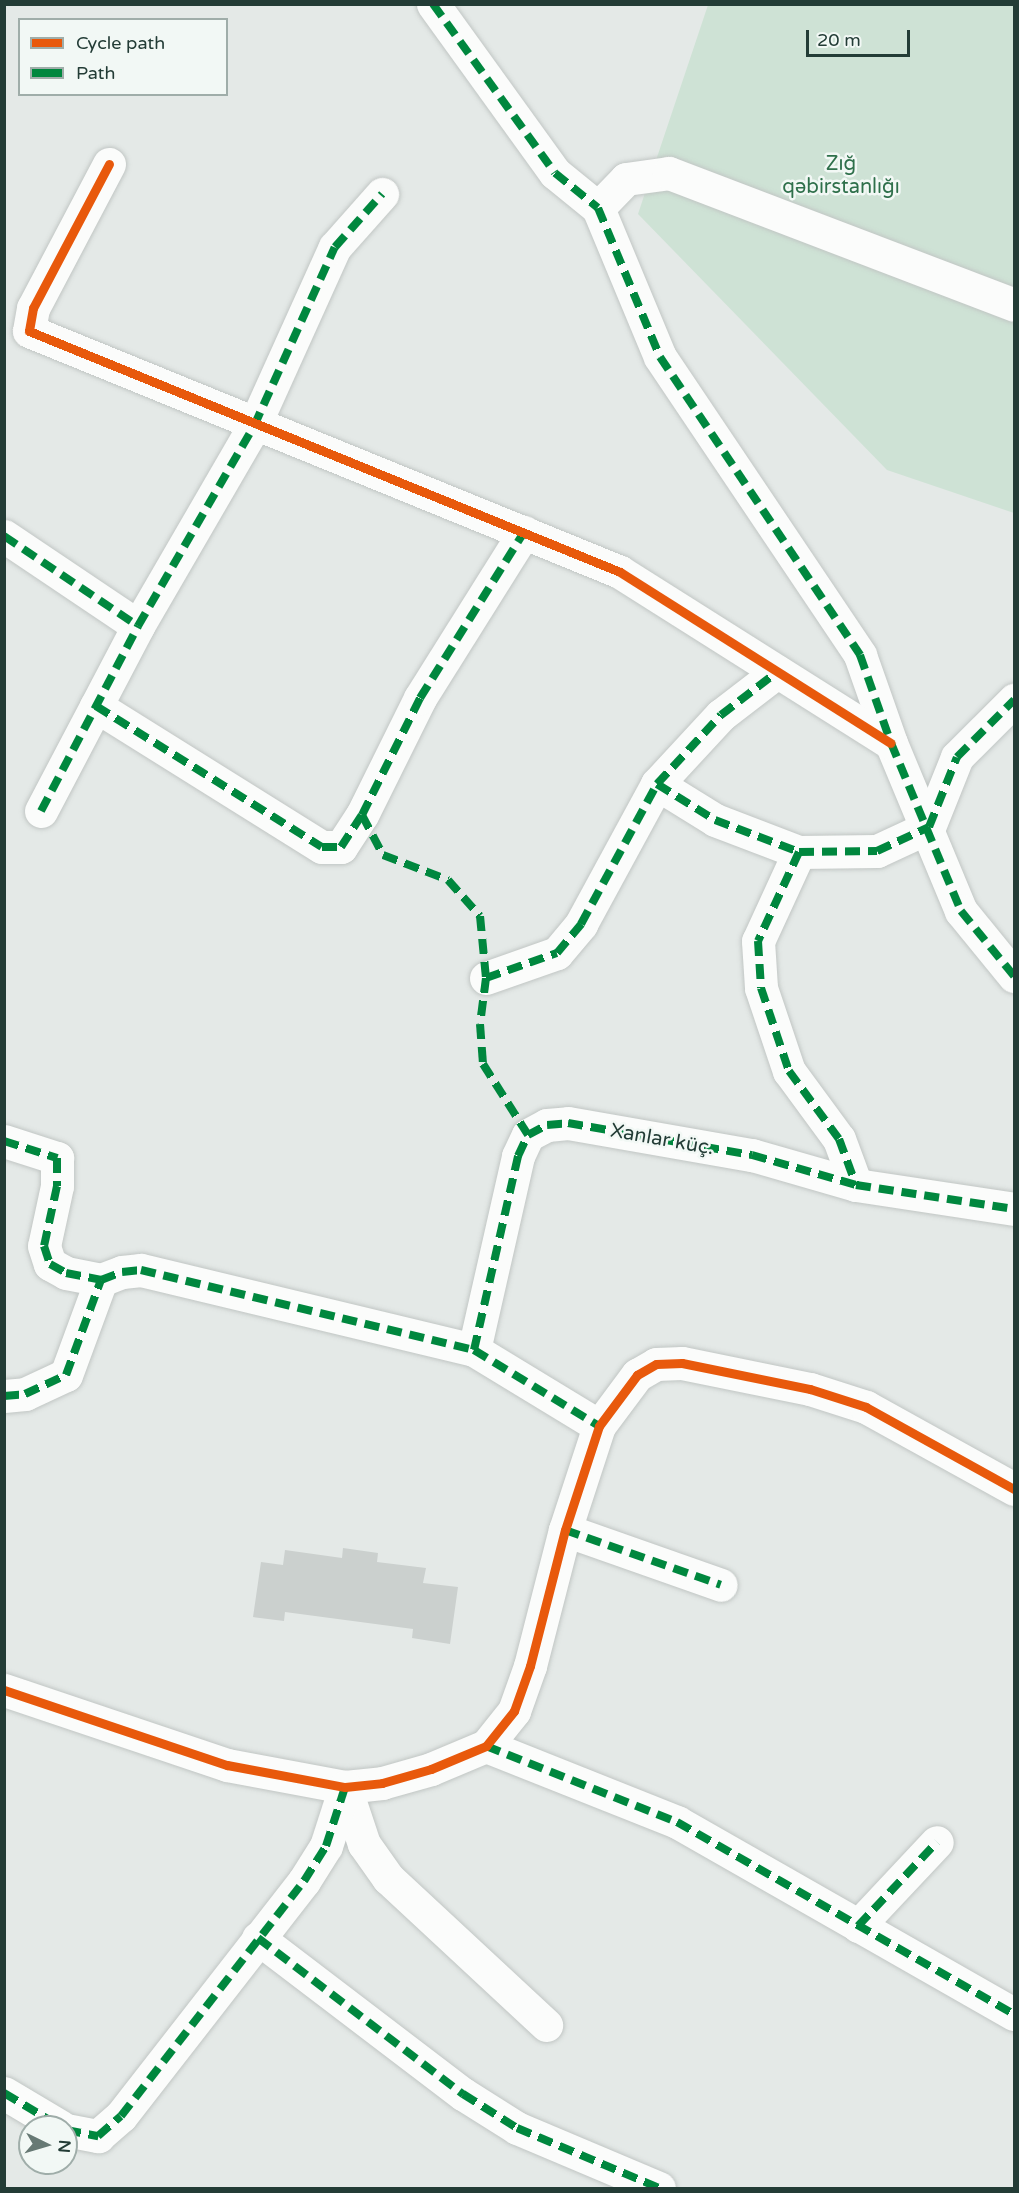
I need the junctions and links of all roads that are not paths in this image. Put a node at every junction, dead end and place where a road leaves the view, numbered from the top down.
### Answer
1 (433, 4) edge
2 (109, 164) dead end
3 (382, 194) dead end
4 (598, 208) junction
5 (1014, 305) edge
6 (254, 426) junction
7 (524, 532) junction
8 (4, 536) edge
9 (138, 626) junction
10 (777, 672) junction
11 (1014, 700) edge
12 (96, 706) junction
13 (891, 743) junction
14 (657, 784) junction
15 (41, 811) dead end
16 (929, 828) junction
17 (799, 852) junction
18 (1014, 976) edge
19 (486, 978) dead end
20 (4, 1141) edge
21 (856, 1185) junction
22 (1014, 1209) edge
23 (101, 1280) junction
24 (474, 1350) junction
25 (4, 1396) edge
26 (599, 1426) junction
27 (1014, 1489) edge
28 (565, 1530) junction
29 (721, 1585) dead end
30 (4, 1690) edge
31 (486, 1746) junction
32 (345, 1787) junction
33 (937, 1842) dead end
34 (858, 1926) junction
35 (258, 1938) junction
36 (1014, 2014) edge
37 (546, 2025) dead end
38 (4, 2093) edge
39 (41, 2115) edge
40 (78, 2132) edge
41 (659, 2188) edge

1 - 4 street
2 - 6 street
3 - 6 street
4 - 5 street
4 - 13 street
6 - 7 street
6 - 9 street
7 - 10 street
7 - 12 street
8 - 9 street
9 - 12 street
10 - 13 street
10 - 14 street
11 - 16 street
12 - 15 street
13 - 16 street
14 - 17 street
14 - 19 street
16 - 17 street
16 - 18 street
17 - 21 street
20 - 23 street
21 - 22 street, Xanlar küç.
21 - 24 street, Xanlar küç.
23 - 24 street
23 - 25 street
24 - 26 street
26 - 27 street
26 - 28 street
28 - 29 street
28 - 31 street
30 - 32 street
31 - 32 street
31 - 34 street
32 - 35 street
32 - 37 street
33 - 34 street
34 - 36 street
35 - 40 street
35 - 41 street
38 - 39 street

